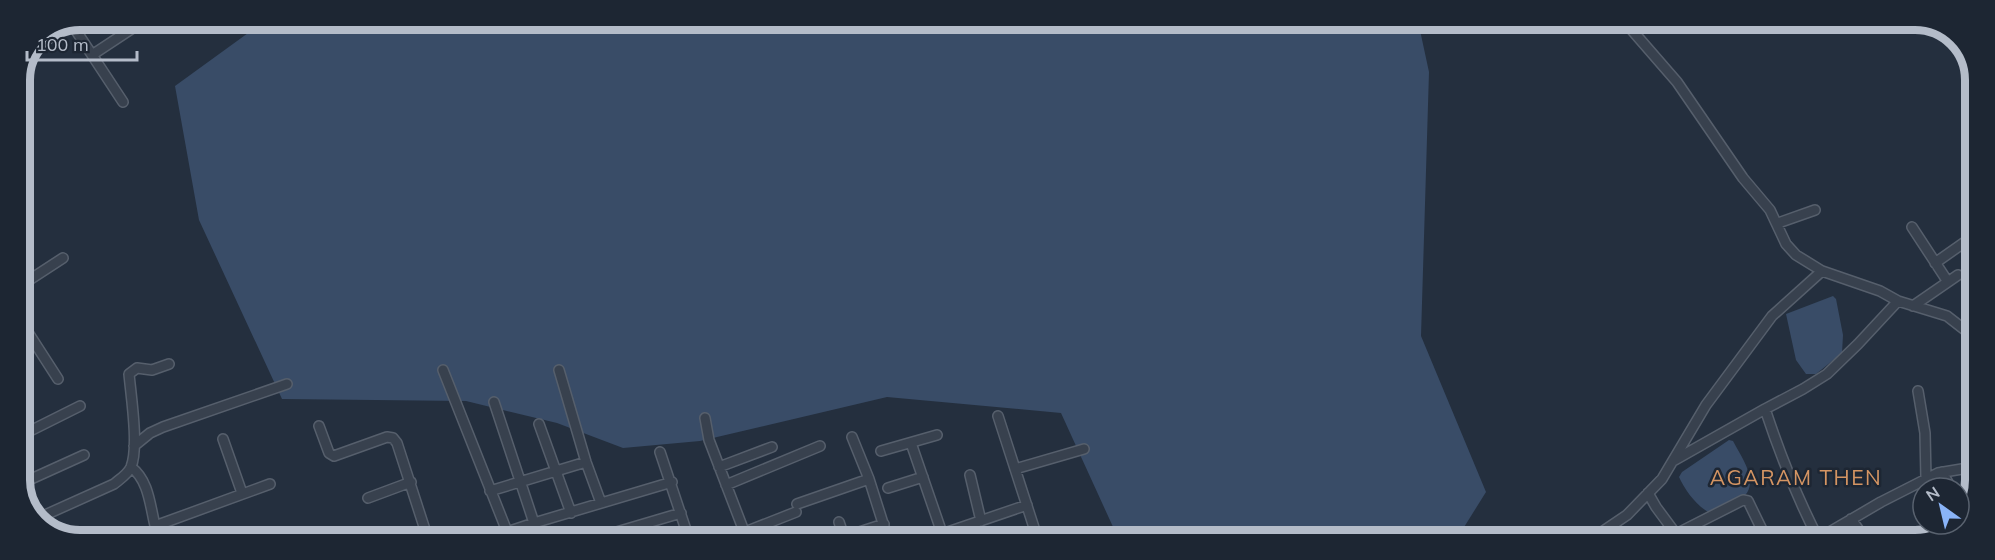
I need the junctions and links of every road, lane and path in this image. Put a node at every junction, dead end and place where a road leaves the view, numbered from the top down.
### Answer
1 (77, 30) edge
2 (130, 30) edge
3 (1632, 30) edge
4 (92, 55) junction
5 (123, 102) dead end
6 (1815, 210) dead end
7 (1778, 223) junction
8 (1912, 227) dead end
9 (1965, 242) edge
10 (63, 258) dead end
11 (1935, 262) junction
12 (1822, 271) junction
13 (1958, 275) dead end
14 (30, 279) edge
15 (1948, 282) junction
16 (1898, 301) junction
17 (1913, 306) junction
18 (1965, 329) edge
19 (30, 336) edge
20 (169, 364) dead end
21 (442, 370) dead end
22 (559, 370) dead end
23 (58, 380) dead end
24 (287, 384) dead end
25 (1918, 391) dead end
26 (494, 402) dead end
27 (80, 406) dead end
28 (1765, 409) junction
29 (998, 416) dead end
30 (705, 418) dead end
31 (539, 424) dead end
32 (319, 426) dead end
33 (30, 431) edge
34 (937, 435) dead end
35 (852, 437) dead end
36 (223, 439) dead end
37 (910, 443) junction
38 (134, 446) junction
39 (820, 446) dead end
40 (772, 447) dead end
41 (1084, 449) dead end
42 (881, 451) dead end
43 (660, 452) dead end
44 (84, 455) dead end
45 (586, 462) junction
46 (1671, 463) junction
47 (131, 467) junction
48 (719, 467) junction
49 (1965, 468) edge
50 (1015, 469) junction
51 (557, 471) junction
52 (1942, 472) junction
53 (970, 475) dead end
54 (1926, 476) edge
55 (1933, 476) edge
56 (1944, 476) edge
57 (922, 477) junction
58 (30, 479) edge
59 (869, 479) junction
60 (411, 482) junction
61 (672, 482) junction
62 (520, 483) junction
63 (270, 484) dead end
64 (726, 484) junction
65 (1911, 487) edge
66 (888, 488) dead end
67 (490, 491) junction
68 (242, 493) junction
69 (1648, 493) junction
70 (368, 498) dead end
71 (601, 503) junction
72 (1027, 505) junction
73 (571, 513) junction
74 (681, 513) junction
75 (44, 515) edge
76 (1851, 519) junction
77 (981, 521) junction
78 (839, 522) dead end
79 (534, 524) junction
80 (884, 524) junction
81 (156, 530) edge
82 (163, 530) edge
83 (425, 530) edge
84 (506, 530) edge
85 (522, 530) edge
86 (623, 530) edge
87 (686, 530) edge
88 (744, 530) edge
89 (757, 530) edge
90 (842, 530) edge
91 (867, 530) edge
92 (886, 530) edge
93 (941, 530) edge
94 (960, 530) edge
95 (1035, 530) edge
96 (1605, 530) edge
97 (1673, 530) edge
98 (1684, 530) edge
99 (1762, 530) edge
100 (1813, 530) edge
101 (1834, 530) edge
102 (1859, 530) edge

1 - 4 street
2 - 4 street
3 - 7 street
4 - 5 street
6 - 7 street
7 - 12 street
8 - 11 street
9 - 11 street
10 - 14 street
11 - 15 street
12 - 16 street
12 - 46 street
13 - 15 street
15 - 17 street
16 - 17 street
16 - 28 street
17 - 18 street
19 - 23 street
20 - 38 street
21 - 67 street
22 - 45 street
24 - 38 street
25 - 54 street
26 - 62 street
27 - 33 street
28 - 46 street
28 - 100 street
29 - 50 street
30 - 48 street
31 - 51 street
32 - 60 street
34 - 37 street
35 - 59 street
36 - 68 street
37 - 42 street
37 - 57 street
38 - 47 street
39 - 64 street
40 - 48 street
41 - 50 street
43 - 61 street
44 - 58 street
45 - 51 street
45 - 71 street
46 - 69 street
47 - 75 street
47 - 81 street
48 - 64 street
49 - 52 street
50 - 72 street
51 - 62 street
51 - 73 street
52 - 55 street
52 - 56 street
53 - 77 street
57 - 66 street
57 - 93 street
59 - 80 street
59 - 89 street
60 - 70 street
60 - 83 street
61 - 71 street
61 - 74 street
62 - 67 street
62 - 79 street
63 - 68 street
64 - 88 street
65 - 76 street
67 - 84 street
68 - 82 street
69 - 96 street
69 - 97 street
71 - 73 street
72 - 77 street
72 - 95 street
73 - 79 street
74 - 86 street
74 - 87 street
76 - 101 street
76 - 102 street
77 - 94 street
78 - 90 street
79 - 85 street
80 - 91 street
80 - 92 street
98 - 99 street

